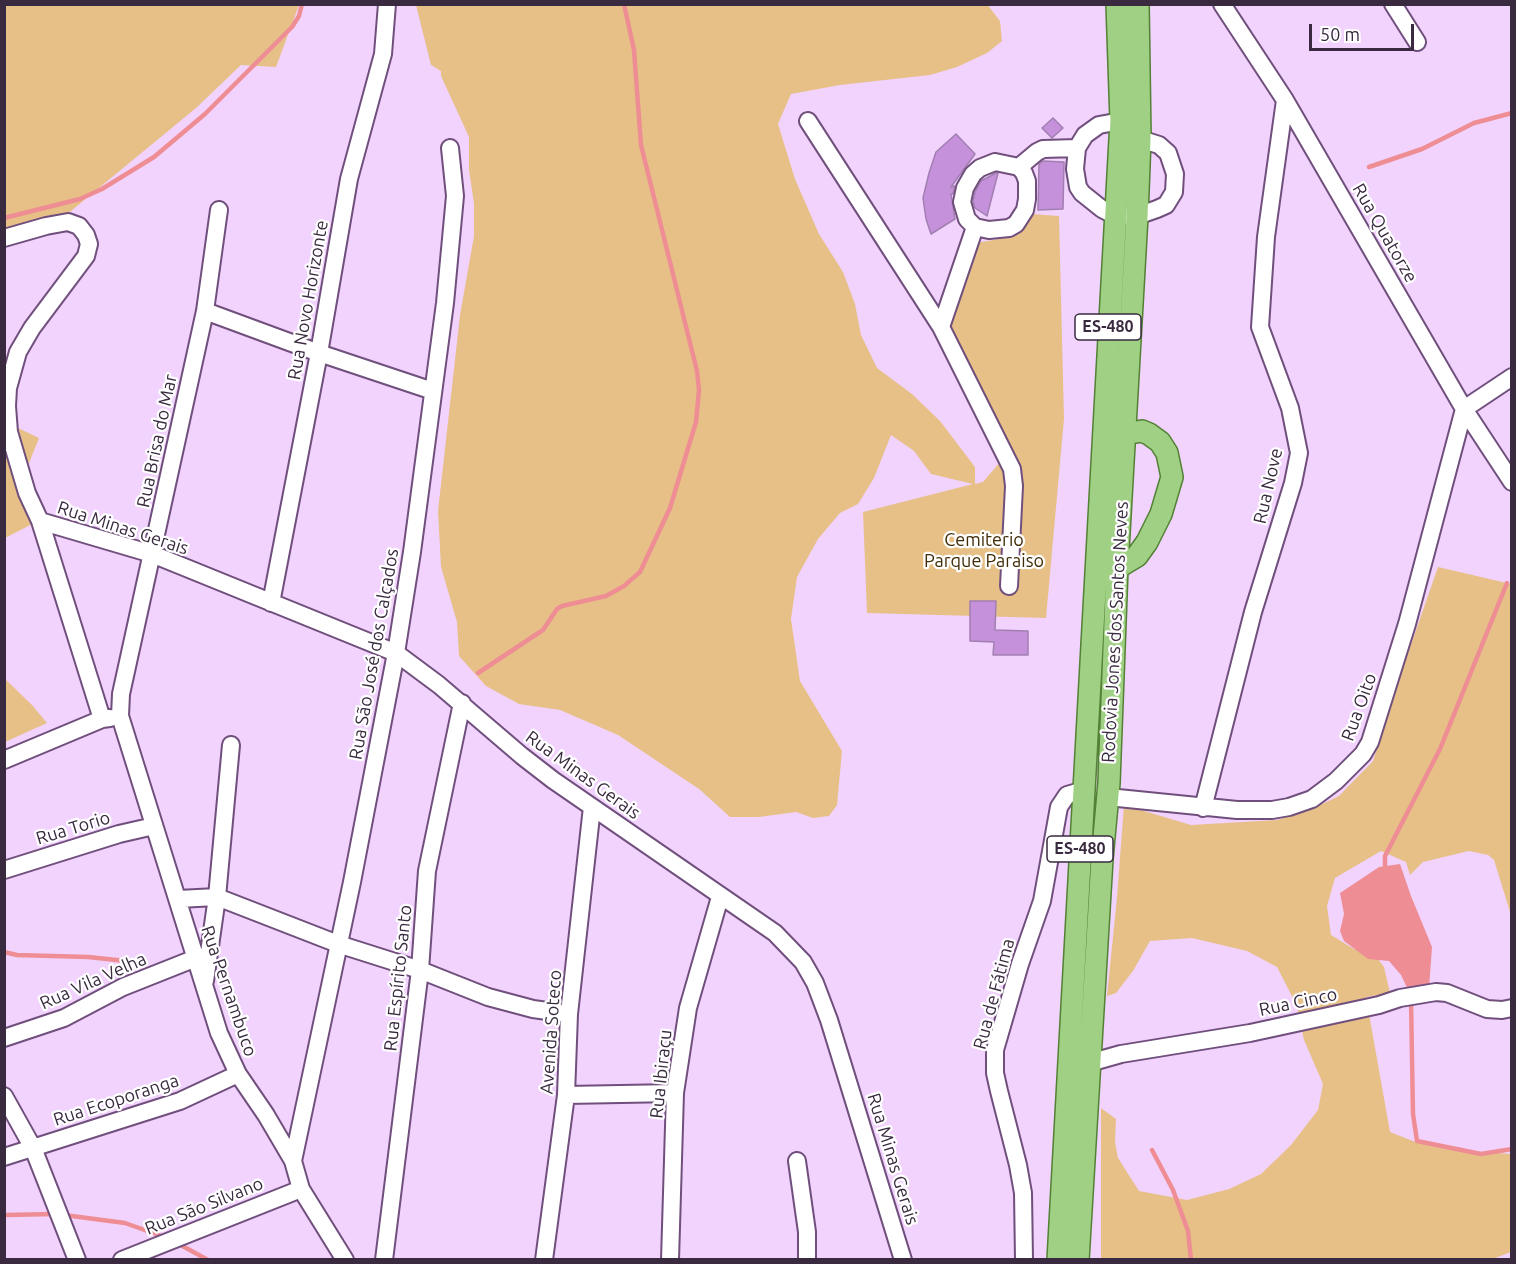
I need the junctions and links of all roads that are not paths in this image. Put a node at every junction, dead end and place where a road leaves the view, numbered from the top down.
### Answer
1 (387, 4) edge
2 (1117, 4) edge
3 (1138, 4) edge
4 (1222, 4) edge
5 (1393, 4) edge
6 (1417, 42) dead end
7 (1285, 100) junction
8 (808, 121) dead end
9 (1120, 121) junction
10 (1140, 139) junction
11 (450, 148) dead end
12 (1077, 148) junction
13 (1019, 167) junction
14 (219, 210) dead end
15 (1114, 215) junction
16 (1137, 216) junction
17 (975, 227) junction
18 (4, 238) edge
19 (205, 311) junction
20 (941, 327) junction
21 (319, 353) junction
22 (1512, 377) edge
23 (433, 392) junction
24 (1464, 409) junction
25 (1125, 433) junction
26 (1103, 438) junction
27 (1512, 483) edge
28 (40, 521) junction
29 (152, 554) junction
30 (1117, 568) junction
31 (1009, 586) dead end
32 (271, 603) junction
33 (396, 653) junction
34 (462, 703) junction
35 (120, 716) junction
36 (102, 719) junction
37 (231, 745) dead end
38 (4, 760) edge
39 (1084, 790) junction
40 (1108, 797) junction
41 (592, 807) junction
42 (1203, 808) junction
43 (154, 826) junction
44 (4, 870) edge
45 (217, 897) junction
46 (720, 897) junction
47 (178, 899) junction
48 (338, 944) junction
49 (196, 958) junction
50 (420, 970) junction
51 (205, 985) junction
52 (1512, 1008) edge
53 (569, 1014) junction
54 (4, 1038) edge
55 (1089, 1063) junction
56 (238, 1074) junction
57 (675, 1093) junction
58 (566, 1095) junction
59 (4, 1096) edge
60 (33, 1148) junction
61 (4, 1157) edge
62 (293, 1161) junction
63 (797, 1161) dead end
64 (300, 1189) junction
65 (76, 1260) edge
66 (122, 1260) edge
67 (345, 1260) edge
68 (384, 1260) edge
69 (544, 1260) edge
70 (670, 1260) edge
71 (807, 1260) edge
72 (903, 1260) edge
73 (1024, 1260) edge
74 (1058, 1260) edge
75 (1078, 1260) edge

1 - 21 street, Rua Novo Horizonte
2 - 9 main road, Rodovia Jones dos Santos Neves / ES-480
3 - 10 main road, Rodovia Jones dos Santos Neves / ES-480
4 - 7 street, Rua Quatorze
5 - 6 street
7 - 24 street, Rua Quatorze
7 - 42 street, Rua Nove
8 - 20 street
9 - 12 street
9 - 15 main road, Rodovia Jones dos Santos Neves / ES-480
10 - 16 main road, Rodovia Jones dos Santos Neves / ES-480
10 - 16 street
11 - 23 street, Rua São José dos Calçados
12 - 13 street
12 - 15 street
13 - 17 street
13 - 17 street
14 - 19 street, Rua Brisa do Mar
15 - 16 street
15 - 26 main road, Rodovia Jones dos Santos Neves / ES-480
16 - 25 main road, Rodovia Jones dos Santos Neves / ES-480
17 - 20 street
18 - 28 street
19 - 21 street
19 - 29 street, Rua Brisa do Mar
20 - 31 street
21 - 23 street
21 - 32 street, Rua Novo Horizonte
22 - 24 street
23 - 33 street, Rua São José dos Calçados
24 - 27 street, Rua Quatorze
24 - 42 street, Rua Oito
25 - 26 main road
25 - 30 main road, Rodovia Jones dos Santos Neves / ES-480
25 - 30 main road
26 - 39 main road, Rodovia Jones dos Santos Neves / ES-480
28 - 29 street, Rua Minas Gerais
28 - 36 street
29 - 32 street, Rua Minas Gerais
29 - 35 street, Rua Brisa do Mar
30 - 40 main road, Rodovia Jones dos Santos Neves / ES-480
32 - 33 street, Rua Minas Gerais
33 - 34 street, Rua Minas Gerais
33 - 48 street, Rua São José dos Calçados
34 - 41 street, Rua Minas Gerais
34 - 50 street, Rua Espírito Santo
35 - 36 street
35 - 43 street, Rua Pernambuco
36 - 38 street
37 - 45 street
39 - 73 street, Rua de Fátima
39 - 74 main road, Rodovia Jones dos Santos Neves / ES-480
40 - 42 street, Rua Oito
40 - 55 main road, Rodovia Jones dos Santos Neves / ES-480
41 - 46 street, Rua Minas Gerais
41 - 53 street, Avenida Soteco
43 - 44 street, Rua Torio
43 - 47 street, Rua Pernambuco
45 - 47 street
45 - 48 street
45 - 51 street
46 - 57 street, Rua Ibiraçu
46 - 72 street, Rua Minas Gerais
47 - 49 street, Rua Pernambuco
48 - 50 street
48 - 62 street, Rua São José dos Calçados
49 - 51 street, Rua Pernambuco
49 - 54 street, Rua Vila Velha
50 - 53 street
50 - 68 street, Rua Espírito Santo
51 - 56 street, Rua Pernambuco
52 - 55 street, Rua Cinco
53 - 58 street, Avenida Soteco
55 - 75 main road, Rodovia Jones dos Santos Neves / ES-480
56 - 60 street, Rua Ecoporanga
56 - 62 street, Rua Pernambuco
57 - 58 street
57 - 70 street, Rua Ibiraçu
58 - 69 street, Avenida Soteco
59 - 60 street
60 - 61 street, Rua Ecoporanga
60 - 65 street
62 - 64 street, Rua Pernambuco
63 - 71 street
64 - 66 street, Rua São Silvano
64 - 67 street, Rua Pernambuco

